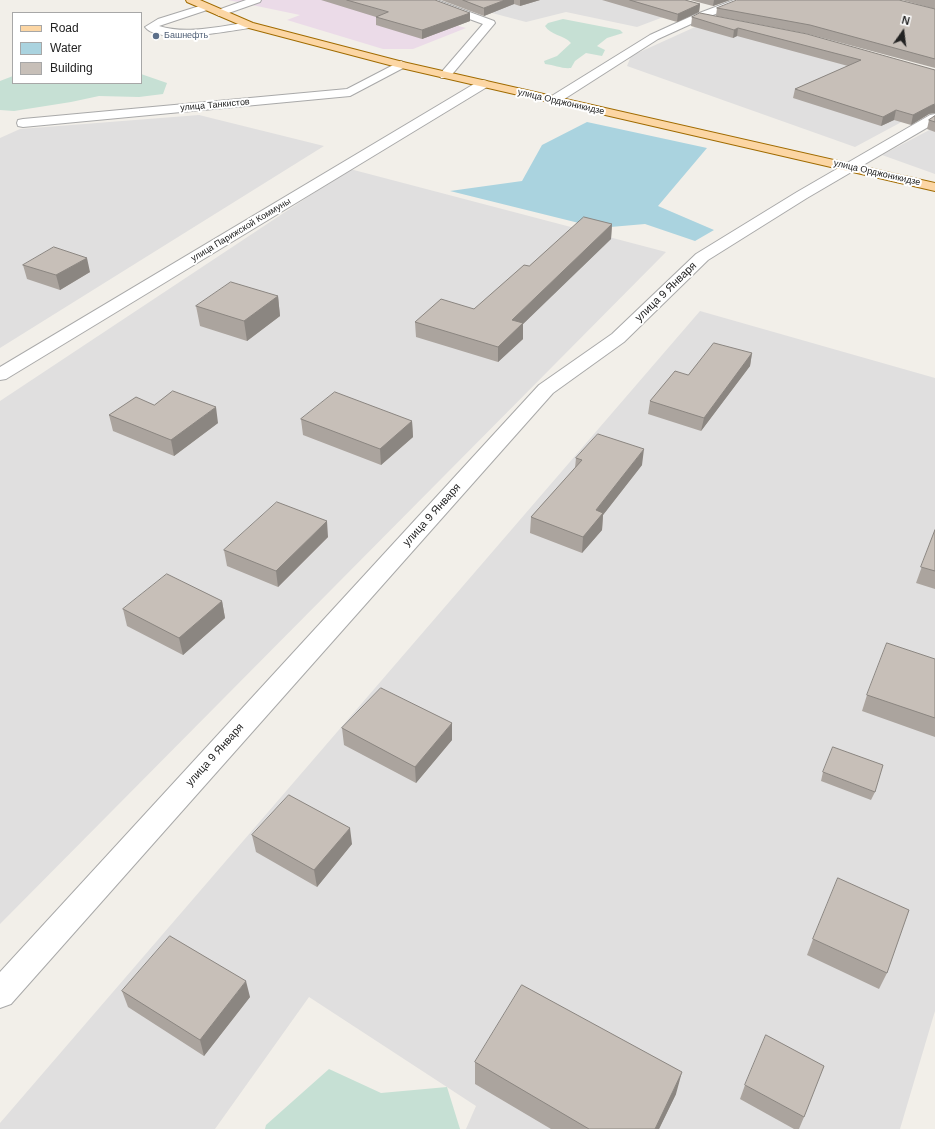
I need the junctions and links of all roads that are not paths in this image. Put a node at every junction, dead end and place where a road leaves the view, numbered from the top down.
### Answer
1 (191, 0) edge
2 (256, 0) edge
3 (427, 0) edge
4 (744, 0) edge
5 (693, 6) edge
6 (206, 7) junction
7 (713, 11) junction
8 (219, 13) junction
9 (698, 17) junction
10 (720, 21) edge
11 (249, 25) junction
12 (401, 66) junction
13 (445, 75) junction
14 (483, 84) junction
15 (554, 100) junction
16 (935, 118) edge
17 (23, 123) dead end
18 (851, 168) junction
19 (935, 187) edge
20 (0, 375) edge
21 (0, 994) edge

1 - 6 main road, улица Орджоникидзе
2 - 8 street
3 - 13 street
4 - 7 street
5 - 7 street
6 - 8 main road, улица Орджоникидзе
6 - 11 street
7 - 9 street
8 - 11 main road, улица Орджоникидзе
9 - 10 street
9 - 15 street
11 - 12 main road, улица Орджоникидзе
12 - 13 main road, улица Орджоникидзе
12 - 17 street, улица Танкистов
13 - 14 main road, улица Орджоникидзе
14 - 15 main road, улица Орджоникидзе
14 - 20 street, улица Парижской Коммуны
15 - 18 main road, улица Орджоникидзе
16 - 18 street, улица 9 Января
18 - 19 main road, улица Орджоникидзе
18 - 21 street, улица 9 Января

